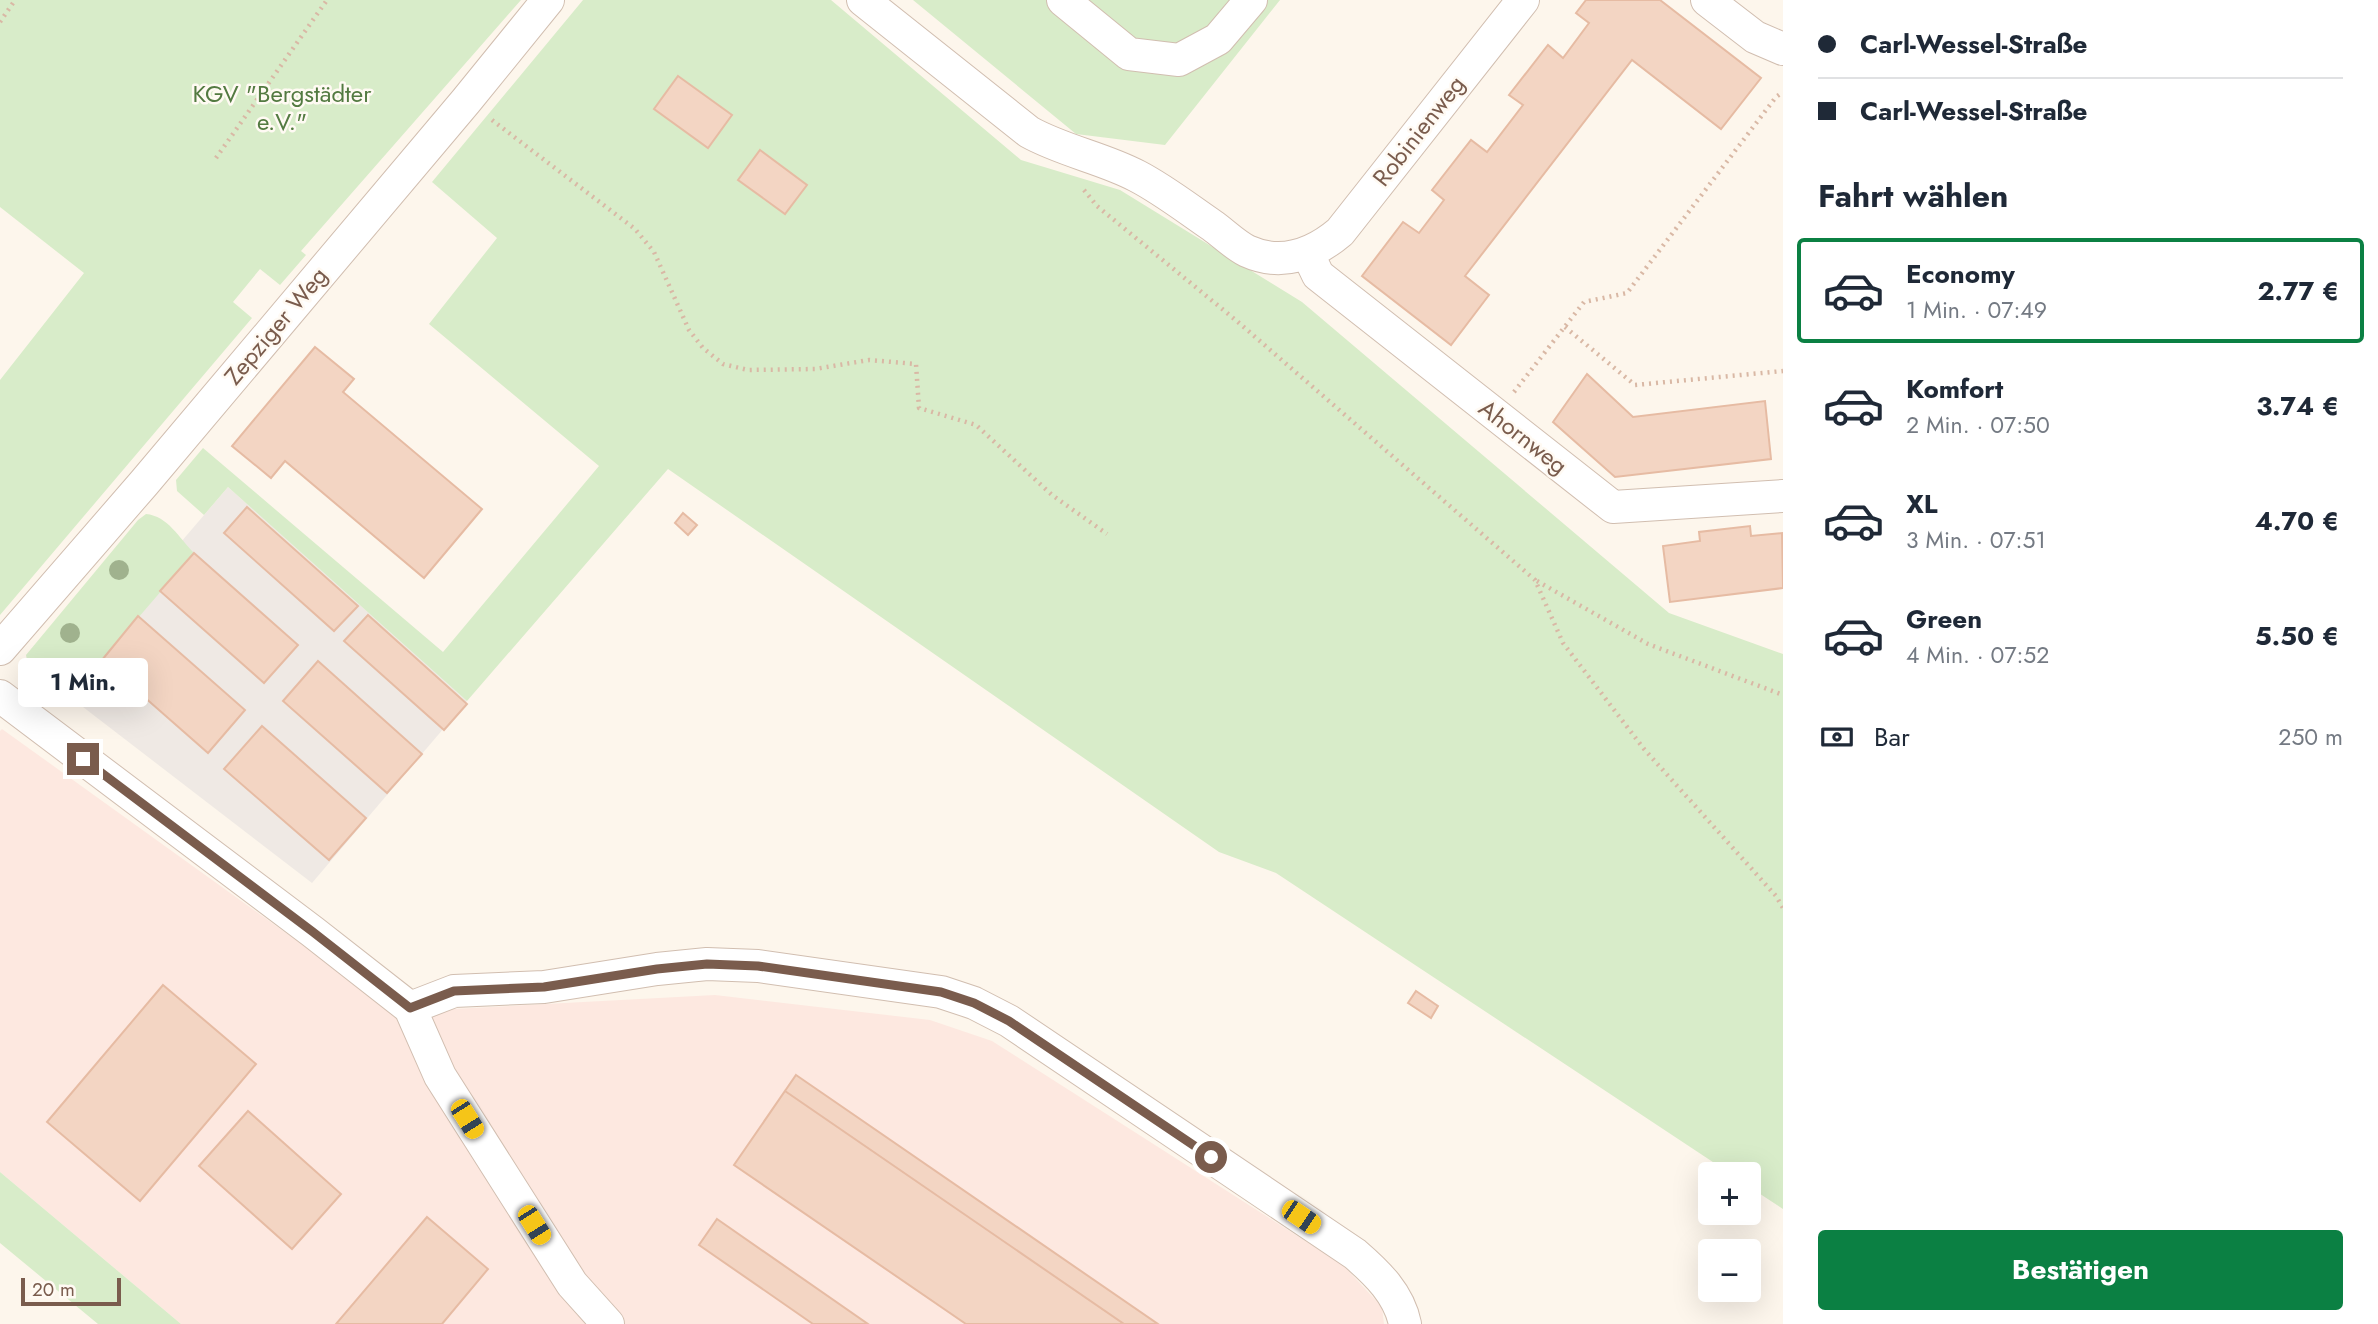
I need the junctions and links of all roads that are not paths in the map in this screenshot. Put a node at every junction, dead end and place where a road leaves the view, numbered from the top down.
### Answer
1 (548, 0) edge
2 (863, 0) edge
3 (1063, 0) edge
4 (1251, 0) edge
5 (1523, 0) edge
6 (1707, 0) edge
7 (1783, 49) edge
8 (1308, 254) junction
9 (1783, 496) edge
10 (0, 649) edge
11 (0, 696) edge
12 (410, 1008) junction
13 (608, 1324) edge
14 (1405, 1324) edge

1 - 10 street, Zepziger Weg
2 - 8 street
3 - 4 street
5 - 8 street, Robinienweg
6 - 7 street
8 - 9 street, Ahornweg
11 - 12 street
12 - 13 street
12 - 14 street

